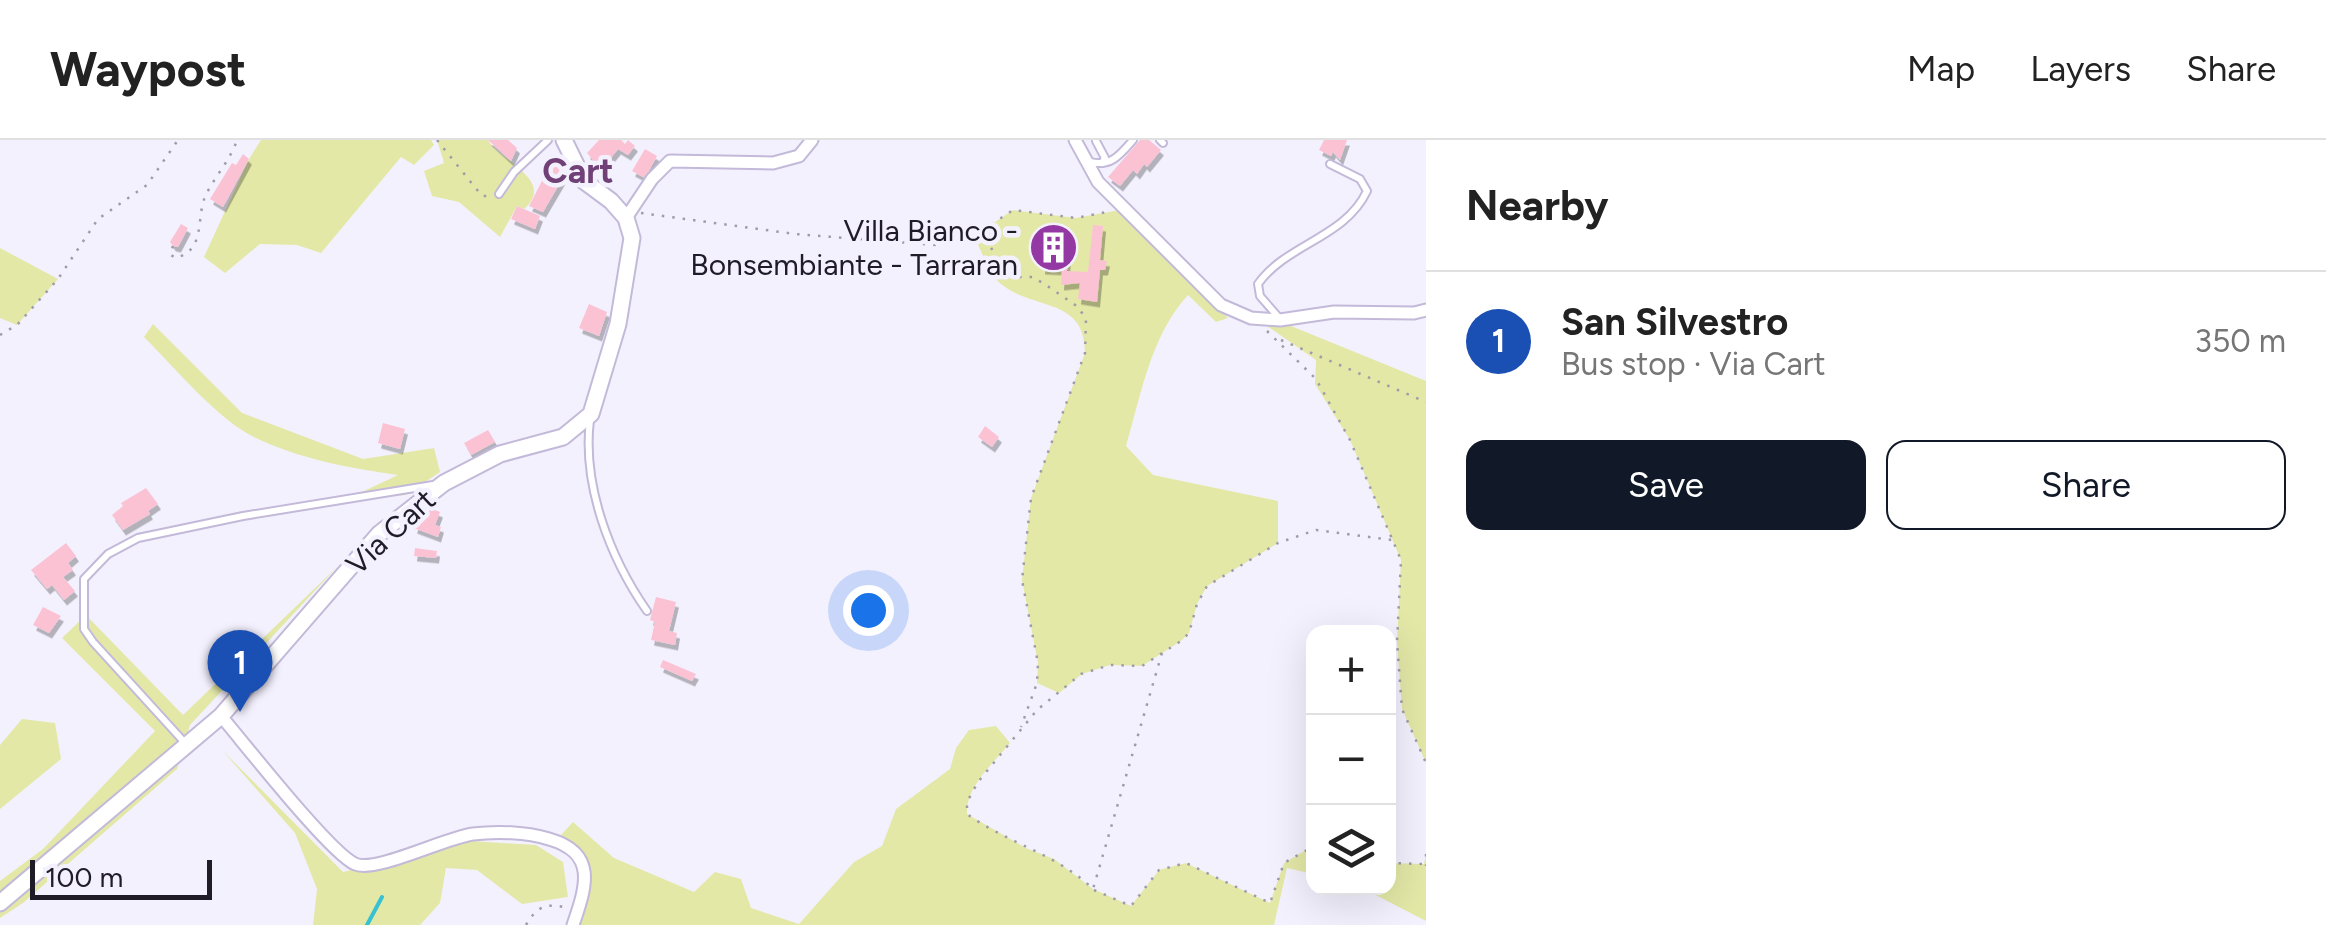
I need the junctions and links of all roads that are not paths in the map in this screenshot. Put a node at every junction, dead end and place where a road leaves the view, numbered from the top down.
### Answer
1 (548, 140) edge
2 (564, 140) edge
3 (814, 140) edge
4 (1075, 140) edge
5 (1133, 140) edge
6 (1096, 142) edge
7 (1084, 160) junction
8 (1100, 164) junction
9 (1330, 164) dead end
10 (499, 194) road end
11 (626, 218) junction
12 (1426, 310) edge
13 (1280, 320) junction
14 (590, 414) junction
15 (444, 483) junction
16 (647, 611) dead end
17 (221, 716) junction
18 (187, 745) junction
19 (0, 904) edge
20 (573, 925) edge

1 - 10 lane
2 - 11 street
3 - 11 street
4 - 7 street
5 - 8 lane
6 - 8 lane
7 - 8 lane
7 - 13 street
9 - 13 lane
11 - 14 street
12 - 13 street
14 - 15 street, Via Cart
14 - 16 lane
15 - 17 street, Via Cart
15 - 18 lane
17 - 18 street, Via Cart
17 - 20 street
18 - 19 street, Via Cart

